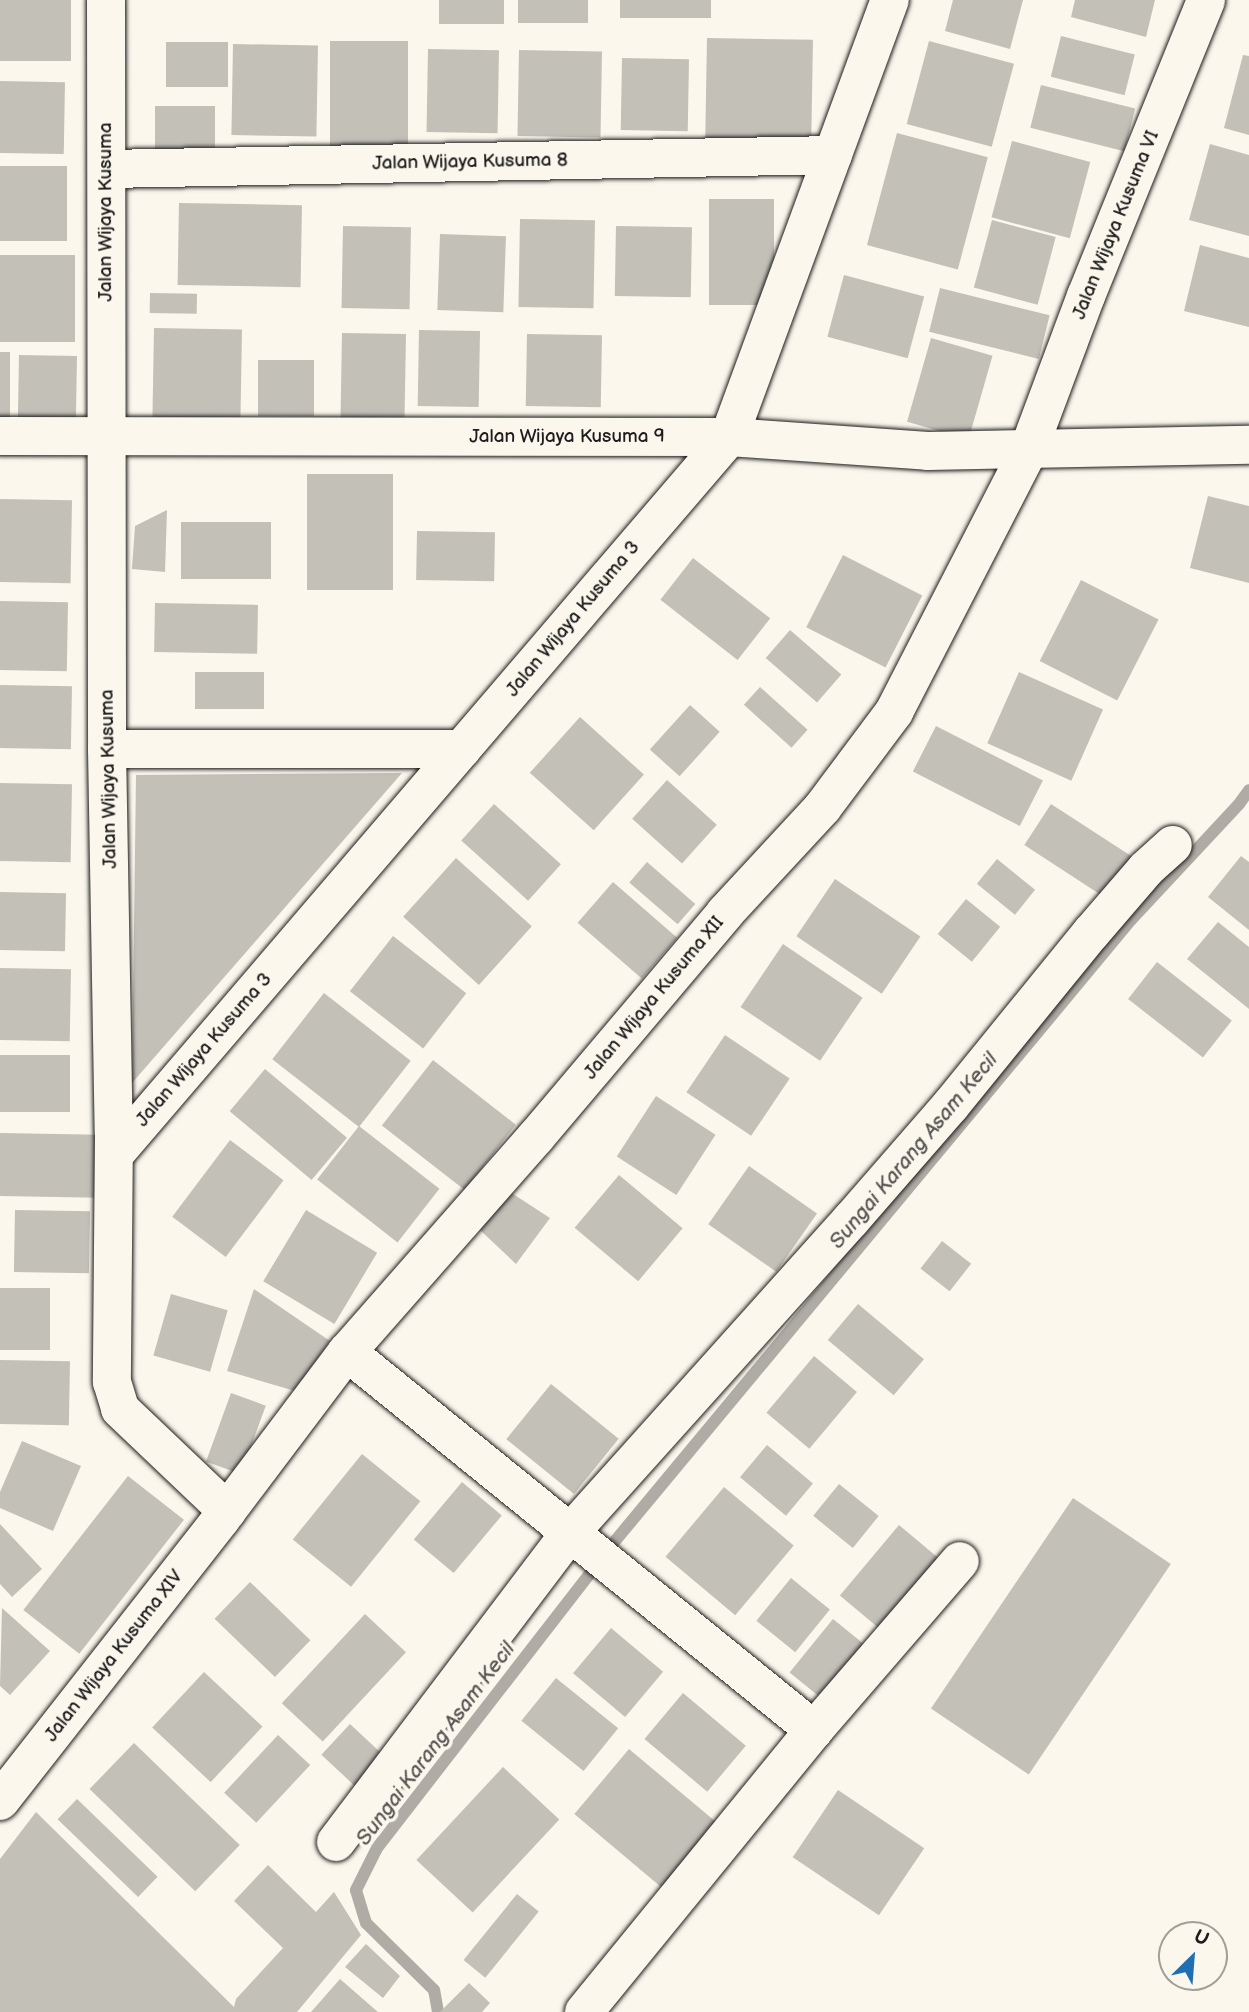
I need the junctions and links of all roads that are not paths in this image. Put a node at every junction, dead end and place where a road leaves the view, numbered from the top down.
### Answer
1 (106, 0) edge
2 (890, 0) edge
3 (1206, 0) edge
4 (833, 155) junction
5 (107, 169) junction
6 (0, 436) edge
7 (729, 437) junction
8 (106, 438) junction
9 (1249, 445) edge
10 (1028, 451) junction
11 (107, 749) junction
12 (462, 749) junction
13 (1173, 845) dead end
14 (114, 1155) junction
15 (347, 1352) junction
16 (227, 1511) junction
17 (570, 1534) junction
18 (960, 1562) dead end
19 (814, 1730) junction
20 (0, 1801) edge
21 (336, 1842) dead end
22 (584, 2012) edge

1 - 5 street, Jalan Wijaya Kusuma
2 - 4 street, Jalan Wijaya Kusuma 3
3 - 10 street, Jalan Wijaya Kusuma VI
4 - 5 street, Jalan Wijaya Kusuma 8
4 - 7 street, Jalan Wijaya Kusuma 3
5 - 8 street, Jalan Wijaya Kusuma
6 - 8 street, Jalan Wijaya Kusuma 9
7 - 8 street, Jalan Wijaya Kusuma 9
7 - 10 street, Jalan Wijaya Kusuma 9
7 - 12 street, Jalan Wijaya Kusuma 3
8 - 11 street, Jalan Wijaya Kusuma
9 - 10 street, Jalan Wijaya Kusuma 9
10 - 15 street, Jalan Wijaya Kusuma XII
11 - 12 street
11 - 14 street, Jalan Wijaya Kusuma
12 - 14 street, Jalan Wijaya Kusuma 3
13 - 17 street
14 - 16 street, Jalan Wijaya Kusuma
15 - 16 street, Jalan Wijaya Kusuma XII
15 - 17 street
16 - 20 street, Jalan Wijaya Kusuma XIV
17 - 19 street
17 - 21 street
18 - 19 street
19 - 22 street

